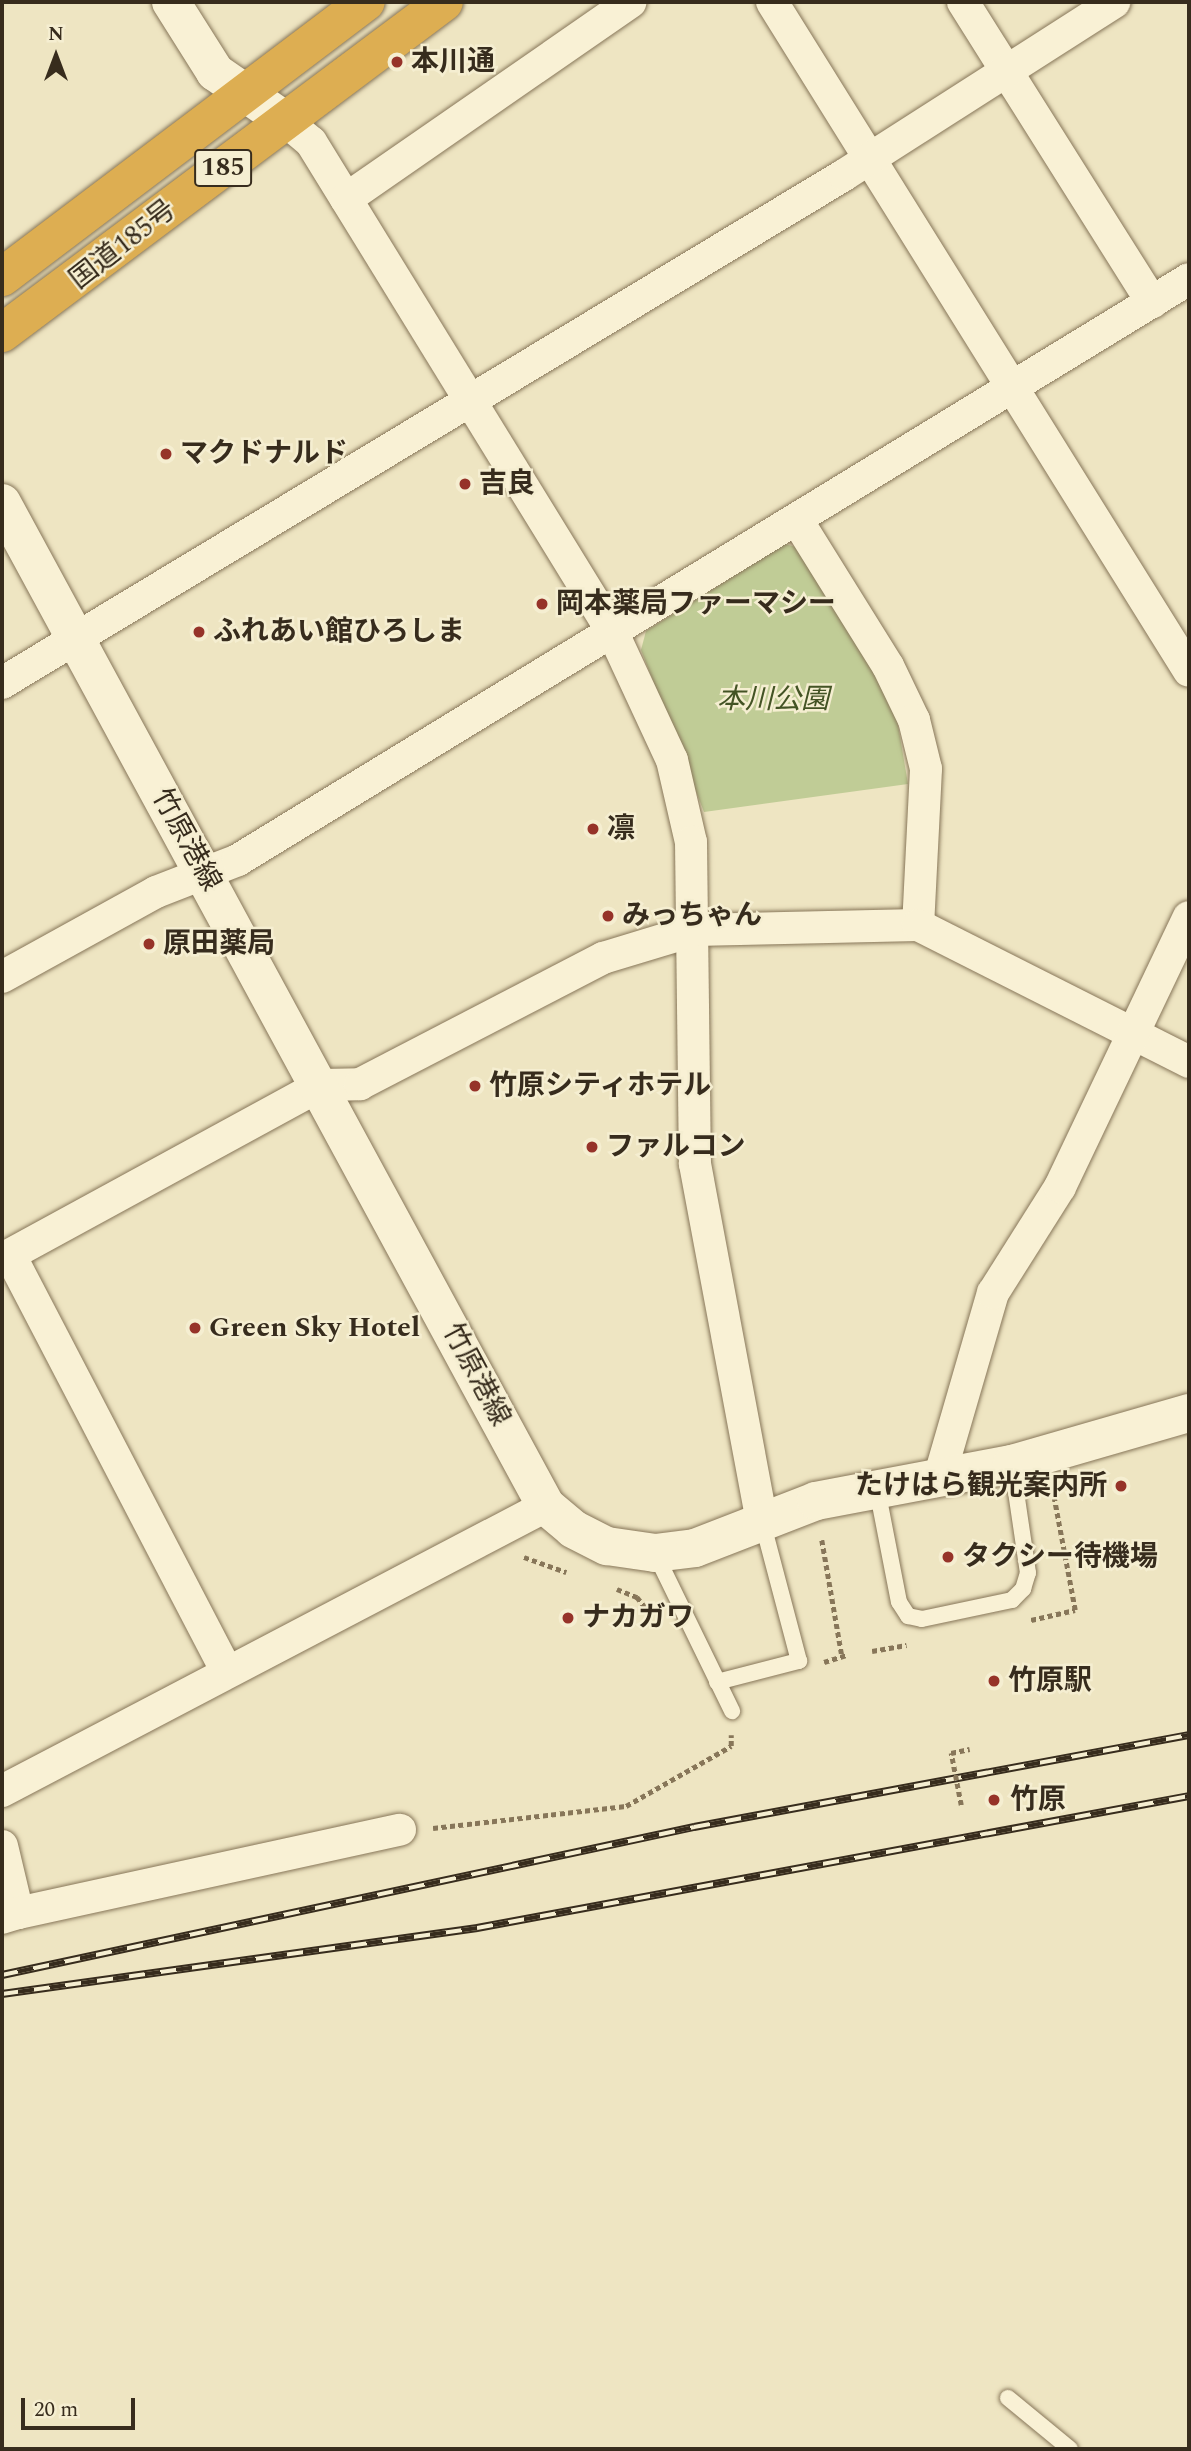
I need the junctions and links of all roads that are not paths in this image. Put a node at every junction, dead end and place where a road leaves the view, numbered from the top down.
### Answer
1 (172, 2) edge
2 (366, 2) edge
3 (444, 2) edge
4 (630, 2) edge
5 (772, 2) edge
6 (963, 2) edge
7 (1114, 2) edge
8 (1004, 68) junction
9 (247, 93) junction
10 (287, 122) junction
11 (866, 157) junction
12 (346, 199) junction
13 (2, 277) edge
14 (1189, 279) edge
15 (1152, 302) junction
16 (2, 333) edge
17 (1008, 388) junction
18 (467, 402) junction
19 (2, 503) edge
20 (797, 520) junction
21 (612, 631) junction
22 (78, 643) junction
23 (1189, 671) edge
24 (2, 683) edge
25 (203, 872) junction
26 (1189, 917) edge
27 (918, 925) junction
28 (695, 930) junction
29 (2, 977) edge
30 (1129, 1034) junction
31 (1189, 1062) edge
32 (321, 1085) junction
33 (6, 1257) edge
34 (1189, 1413) edge
35 (1012, 1464) junction
36 (940, 1475) junction
37 (877, 1489) junction
38 (546, 1506) junction
39 (761, 1517) junction
40 (655, 1553) junction
41 (226, 1670) junction
42 (717, 1682) junction
43 (732, 1712) road end
44 (2, 1791) edge
45 (400, 1830) road end
46 (2, 1846) edge
47 (10, 1915) edge
48 (1008, 2398) dead end
49 (1070, 2449) edge

1 - 9 main road
2 - 9 highway, 国道185号 / 185
3 - 10 highway, 国道185号 / 185
4 - 12 street
5 - 11 street
6 - 8 street
7 - 8 street
8 - 11 street
8 - 15 street
9 - 10 main road
9 - 13 highway, 国道185号 / 185
10 - 12 street
10 - 16 highway, 国道185号 / 185
11 - 17 street
11 - 18 street
12 - 18 street
14 - 15 street
15 - 17 street
17 - 20 street
17 - 23 street
18 - 21 street
18 - 22 street
19 - 22 main road, 竹原港線
20 - 21 street
20 - 27 street
21 - 25 street
21 - 28 street
22 - 24 street
22 - 25 main road, 竹原港線
25 - 29 street
25 - 32 main road, 竹原港線
26 - 30 street
27 - 28 street
27 - 30 street
28 - 32 street
28 - 39 street
30 - 31 street
30 - 36 street
32 - 33 street
32 - 38 main road, 竹原港線
33 - 41 street
34 - 35 main road, 竹原港線
35 - 36 main road, 竹原港線
35 - 37 lane
36 - 37 main road, 竹原港線
37 - 39 main road, 竹原港線
38 - 40 main road, 竹原港線
38 - 41 street
39 - 40 main road, 竹原港線
39 - 42 lane
40 - 42 lane
41 - 44 street
42 - 43 lane
45 - 47 street
46 - 47 street
48 - 49 lane

